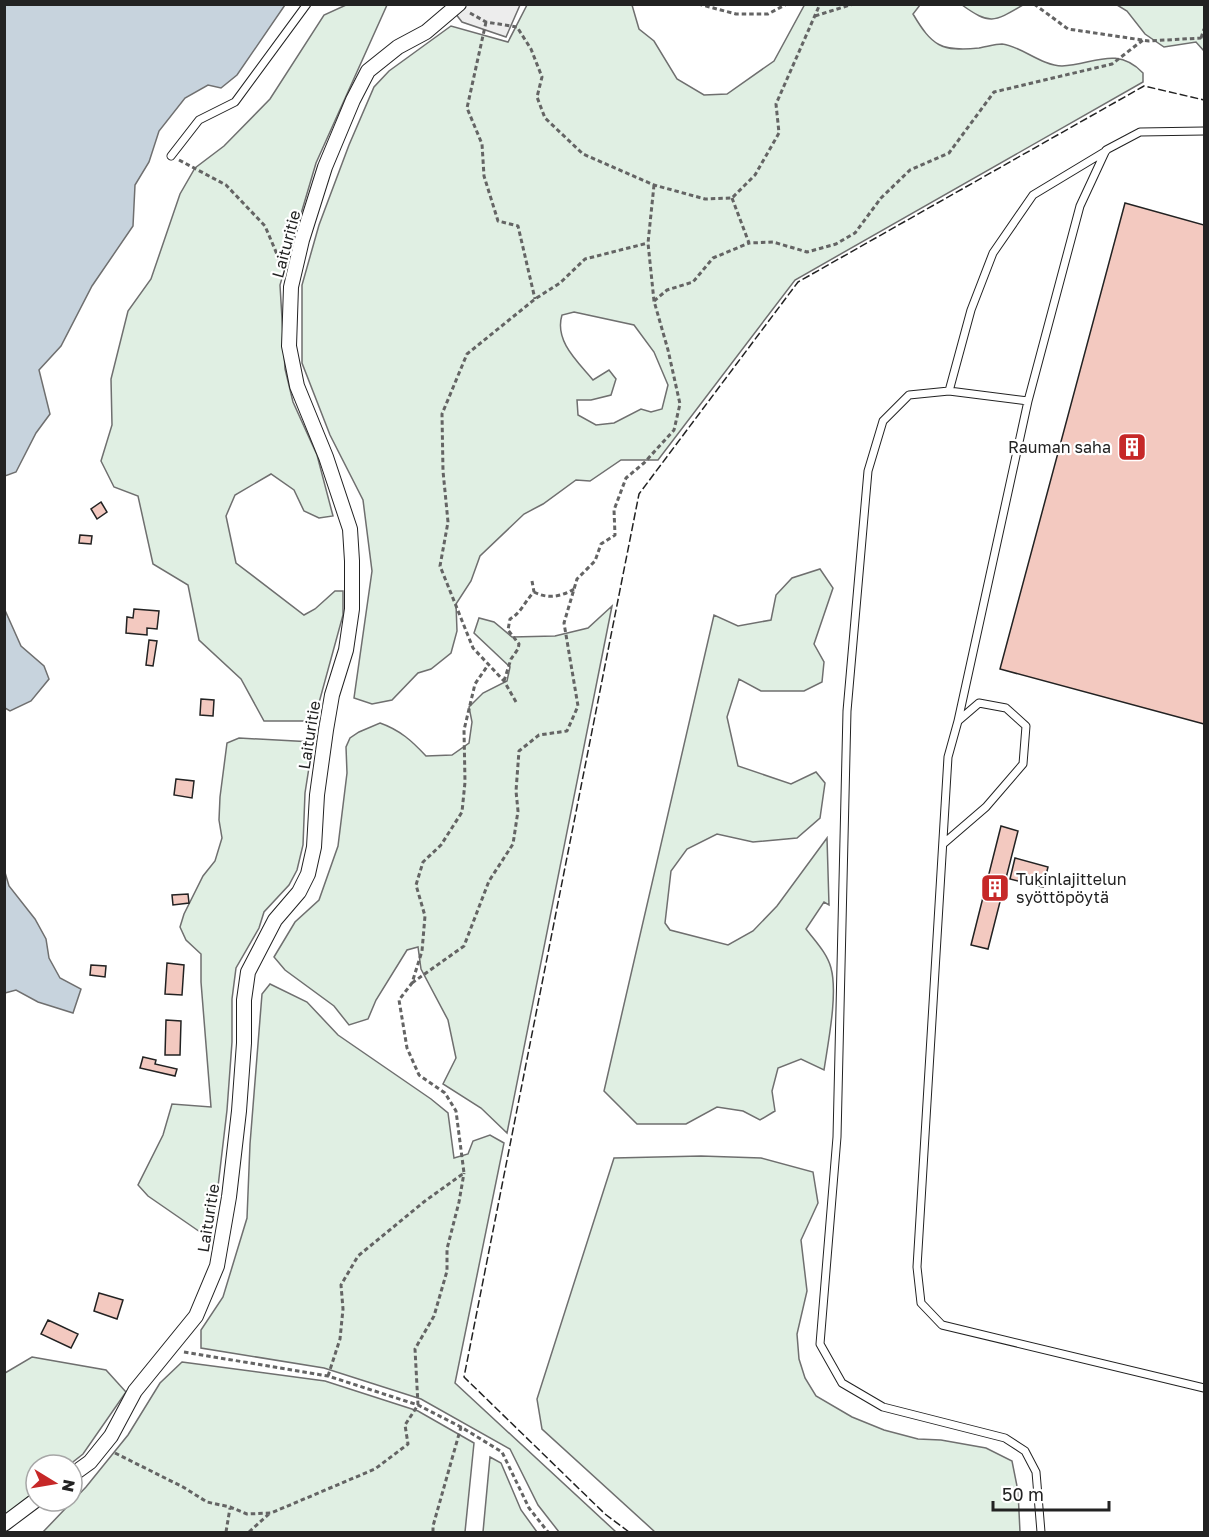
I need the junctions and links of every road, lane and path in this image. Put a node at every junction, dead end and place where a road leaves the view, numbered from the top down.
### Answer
1 (308, 4) edge
2 (698, 4) edge
3 (787, 4) edge
4 (820, 4) edge
5 (854, 4) edge
6 (1034, 4) edge
7 (459, 5) edge
8 (814, 16) junction
9 (486, 22) junction
10 (1204, 29) edge
11 (1203, 39) edge
12 (1143, 40) junction
13 (1204, 131) edge
14 (1106, 150) junction
15 (171, 156) joint
16 (654, 185) junction
17 (732, 198) junction
18 (648, 243) junction
19 (749, 243) junction
20 (291, 287) junction
21 (535, 299) junction
22 (654, 301) junction
23 (949, 391) junction
24 (1028, 401) junction
25 (532, 581) dead end
26 (574, 589) junction
27 (534, 592) junction
28 (488, 665) junction
29 (504, 681) junction
30 (516, 702) dead end
31 (958, 721) junction
32 (943, 844) junction
33 (412, 983) junction
34 (464, 1173) junction
35 (170, 1349) junction
36 (328, 1376) junction
37 (1204, 1389) edge
38 (418, 1405) junction
39 (461, 1427) junction
40 (102, 1447) junction
41 (84, 1466) edge
42 (230, 1507) junction
43 (24, 1509) edge
44 (271, 1513) junction
45 (4, 1524) edge
46 (226, 1533) edge
47 (249, 1533) edge
48 (433, 1533) edge
49 (548, 1533) edge
50 (1041, 1533) edge

1 - 15 lane
2 - 3 path
4 - 8 path
5 - 8 path
6 - 12 path
7 - 9 path
7 - 20 street, Laituritie
8 - 17 path
9 - 16 path
9 - 21 path
10 - 11 path
11 - 12 path
12 - 19 path
13 - 14 lane
14 - 23 lane
14 - 24 lane
15 - 20 path
16 - 17 path
16 - 18 path
17 - 19 path
18 - 21 path
18 - 22 path
19 - 22 path
20 - 35 street, Laituritie
21 - 28 path
22 - 26 path
23 - 24 lane
23 - 50 lane
24 - 31 lane
25 - 27 path
26 - 27 path
26 - 33 path
27 - 29 path
28 - 29 path
28 - 33 path
29 - 30 path
31 - 32 lane
31 - 32 lane
32 - 37 lane
33 - 34 path
34 - 36 path
34 - 38 path
35 - 36 path
35 - 40 street, Laituritie
36 - 38 path
38 - 39 path
38 - 44 path
39 - 48 path
39 - 49 path
40 - 41 street, Laituritie
40 - 42 path
42 - 44 path
42 - 46 path
43 - 45 street
44 - 47 path

